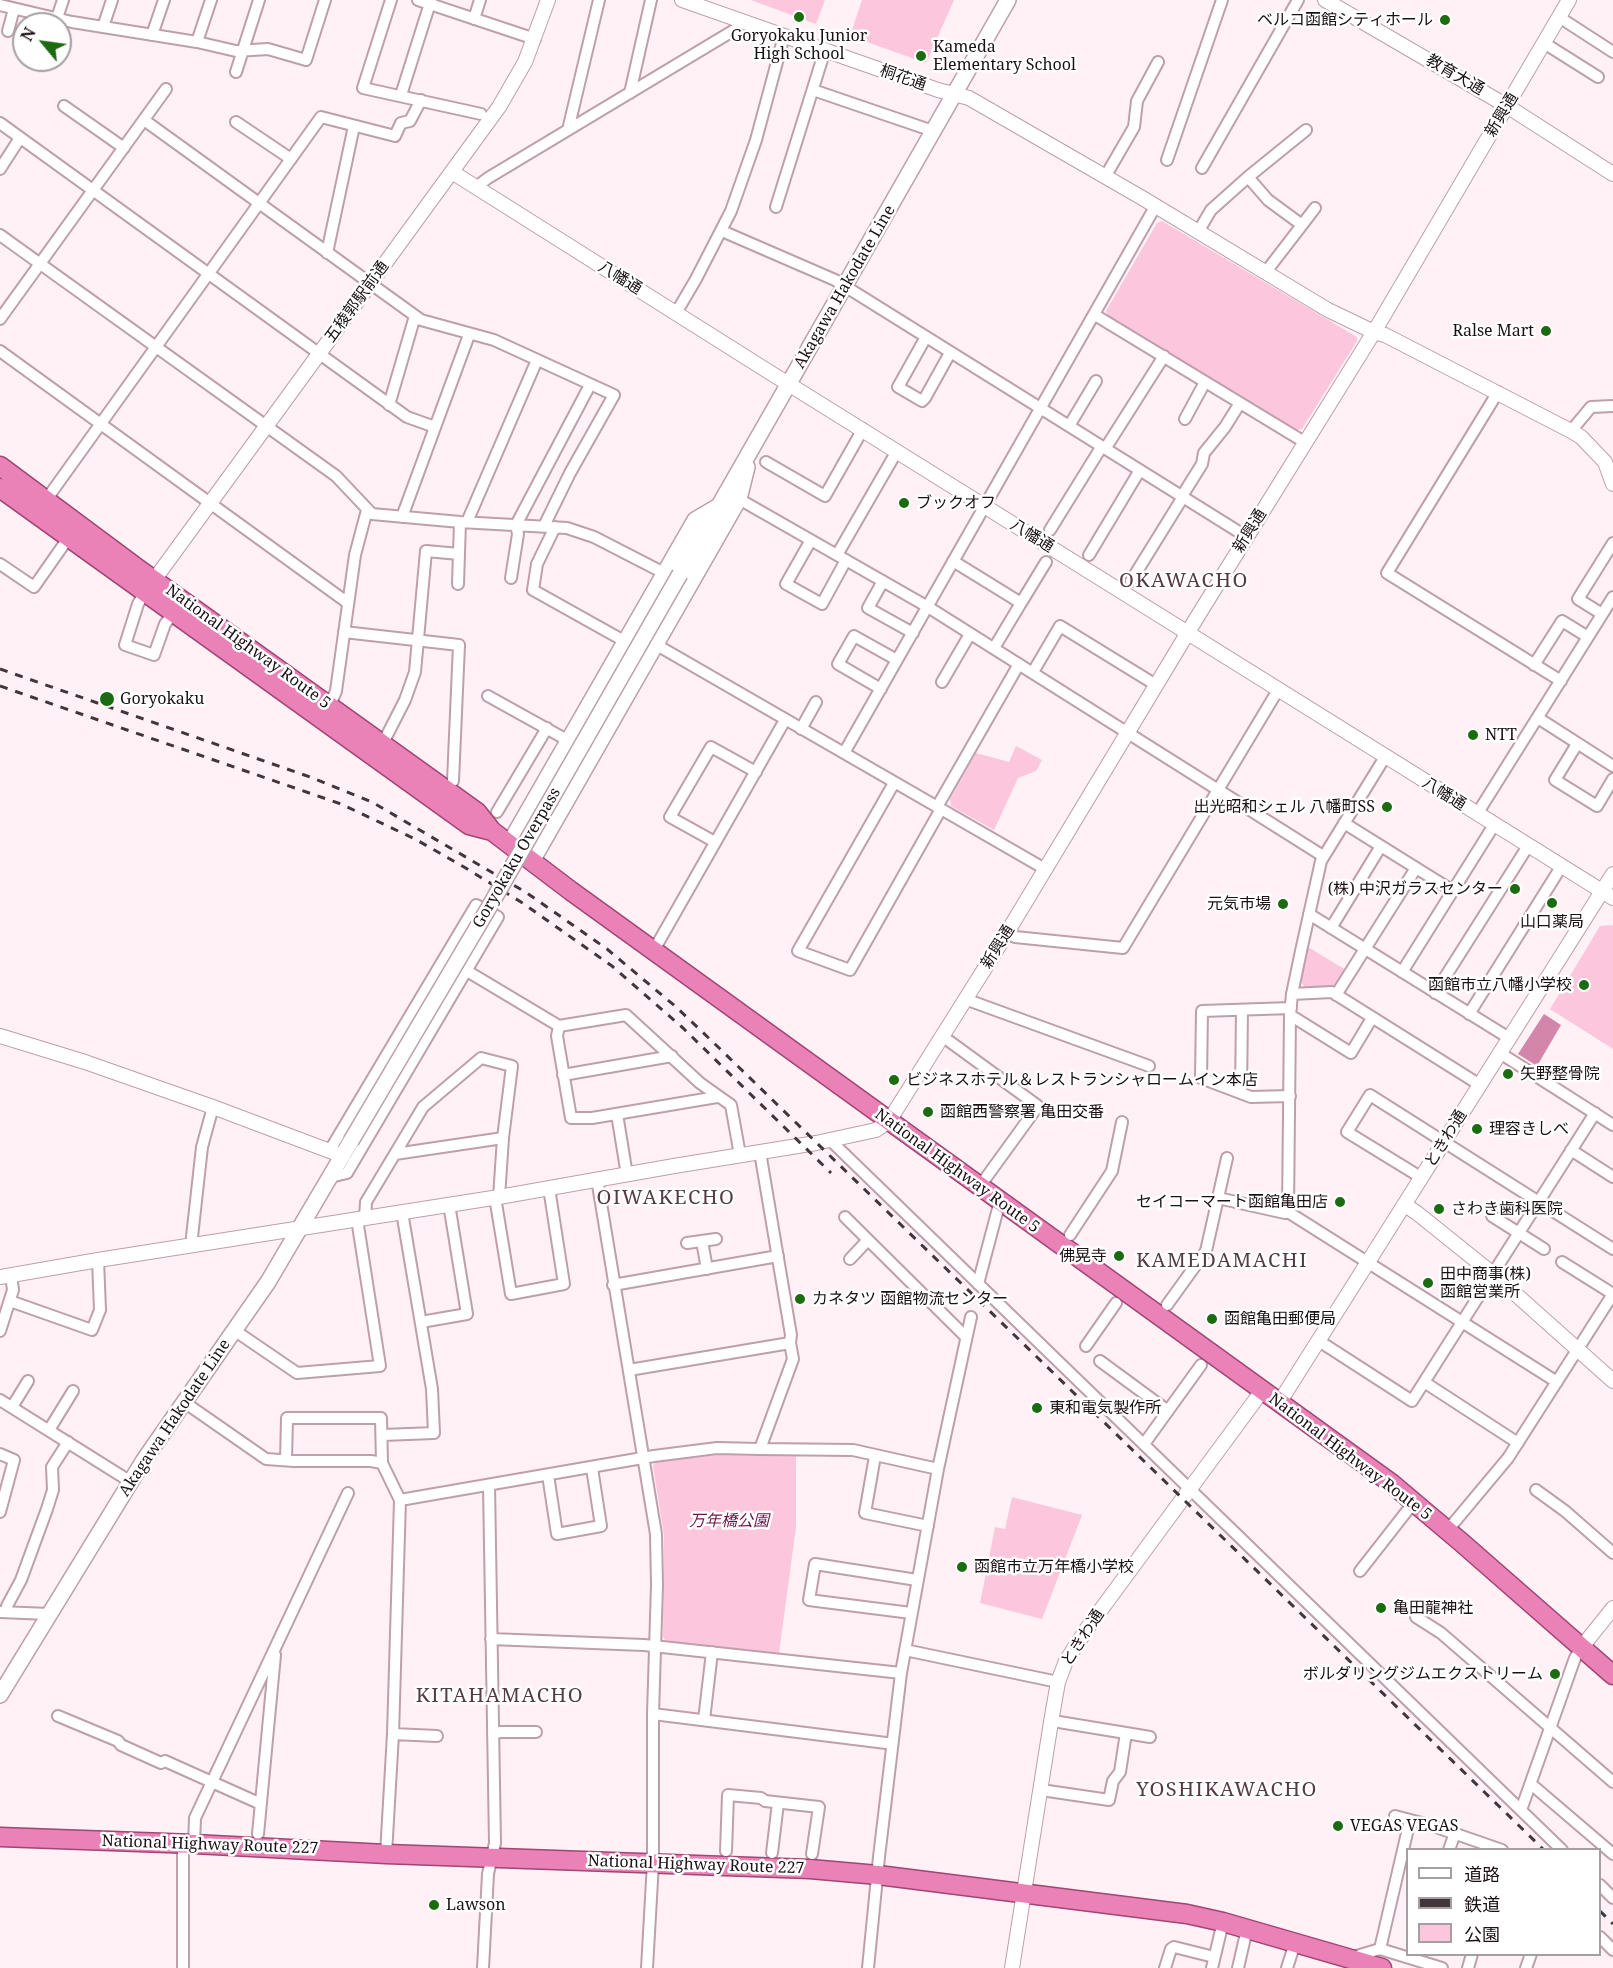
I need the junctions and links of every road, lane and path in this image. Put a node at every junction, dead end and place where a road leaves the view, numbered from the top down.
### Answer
1 (112, 0) edge
2 (164, 0) edge
3 (211, 0) edge
4 (259, 0) edge
5 (324, 0) edge
6 (391, 0) edge
7 (418, 0) edge
8 (480, 0) edge
9 (548, 0) edge
10 (599, 0) edge
11 (651, 0) edge
12 (682, 0) edge
13 (1008, 0) edge
14 (1222, 0) edge
15 (1298, 0) edge
16 (1325, 0) edge
17 (1569, 0) edge
18 (430, 2) edge
19 (0, 5) edge
20 (14, 6) edge
21 (31, 12) edge
22 (1559, 17) junction
23 (474, 19) junction
24 (72, 23) edge
25 (103, 27) junction
26 (736, 29) dead end
27 (8, 31) dead end
28 (152, 35) junction
29 (784, 36) junction
30 (535, 39) junction
31 (197, 42) junction
32 (1544, 43) junction
33 (825, 50) junction
34 (242, 51) junction
35 (1613, 52) edge
36 (1158, 62) dead end
37 (236, 72) dead end
38 (1598, 77) dead end
39 (166, 89) dead end
40 (813, 90) junction
41 (630, 93) junction
42 (954, 94) junction
43 (401, 95) junction
44 (421, 100) junction
45 (64, 106) dead end
46 (1507, 106) junction
47 (481, 114) dead end
48 (144, 120) junction
49 (236, 122) dead end
50 (0, 123) edge
51 (354, 126) junction
52 (568, 130) junction
53 (1306, 130) dead end
54 (933, 131) junction
55 (21, 138) junction
56 (124, 148) junction
57 (291, 159) junction
58 (1167, 160) dead end
59 (1203, 168) dead end
60 (0, 169) edge
61 (452, 172) junction
62 (1613, 174) edge
63 (1105, 177) junction
64 (1248, 177) junction
65 (476, 187) junction
66 (93, 191) junction
67 (259, 203) junction
68 (776, 207) dead end
69 (1155, 207) junction
70 (1315, 208) dead end
71 (1302, 225) junction
72 (722, 231) junction
73 (1198, 232) junction
74 (0, 235) edge
75 (327, 253) junction
76 (40, 263) junction
77 (1265, 273) junction
78 (208, 274) junction
79 (370, 284) junction
80 (845, 287) junction
81 (676, 313) junction
82 (1095, 315) junction
83 (415, 316) junction
84 (0, 319) edge
85 (1374, 332) junction
86 (469, 335) junction
87 (926, 337) junction
88 (156, 347) junction
89 (0, 351) edge
90 (950, 353) junction
91 (319, 355) junction
92 (1164, 356) junction
93 (537, 360) junction
94 (1096, 381) dead end
95 (1205, 382) junction
96 (790, 384) junction
97 (590, 385) junction
98 (1498, 393) junction
99 (1240, 403) junction
100 (389, 405) junction
101 (1613, 406) edge
102 (1041, 408) junction
103 (1185, 419) dead end
104 (101, 424) junction
105 (1069, 426) junction
106 (435, 427) junction
107 (266, 428) junction
108 (863, 429) junction
109 (1571, 431) junction
110 (1306, 443) junction
111 (1104, 448) junction
112 (751, 450) junction
113 (897, 451) junction
114 (766, 462) dead end
115 (0, 466) edge
116 (1140, 470) junction
117 (1612, 481) edge
118 (0, 488) edge
119 (1182, 496) junction
120 (739, 499) junction
121 (46, 500) junction
122 (210, 504) junction
123 (718, 506) junction
124 (985, 506) junction
125 (367, 510) junction
126 (402, 517) junction
127 (464, 522) junction
128 (516, 525) junction
129 (550, 527) junction
130 (1050, 530) dead end
131 (69, 537) junction
132 (1247, 537) junction
133 (811, 540) junction
134 (1613, 543) edge
135 (459, 554) junction
136 (1089, 555) dead end
137 (842, 558) junction
138 (953, 561) junction
139 (1046, 562) dead end
140 (0, 564) edge
141 (664, 573) junction
142 (680, 574) joint
143 (511, 578) dead end
144 (883, 581) junction
145 (1131, 581) dead end
146 (458, 584) dead end
147 (150, 586) junction
148 (1613, 597) edge
149 (348, 603) junction
150 (1022, 603) junction
151 (928, 607) junction
152 (174, 612) junction
153 (1602, 614) junction
154 (344, 632) junction
155 (913, 633) junction
156 (970, 633) junction
157 (1187, 633) junction
158 (1588, 637) junction
159 (418, 640) junction
160 (626, 642) junction
161 (655, 644) junction
162 (994, 648) junction
163 (897, 660) junction
164 (1019, 664) junction
165 (1534, 665) junction
166 (1033, 672) junction
167 (1561, 681) junction
168 (942, 682) dead end
169 (1156, 686) junction
170 (881, 689) junction
171 (1278, 690) junction
172 (488, 696) dead end
173 (816, 702) dead end
174 (330, 705) junction
175 (1538, 718) junction
176 (785, 720) junction
177 (547, 728) junction
178 (801, 729) junction
179 (1127, 731) junction
180 (569, 741) junction
181 (383, 743) junction
182 (1577, 744) junction
183 (844, 753) junction
184 (1385, 757) junction
185 (1613, 766) edge
186 (756, 772) junction
187 (1613, 779) edge
188 (453, 782) dead end
189 (894, 783) junction
190 (1218, 788) junction
191 (939, 808) junction
192 (497, 812) dead end
193 (1477, 814) junction
194 (1344, 823) junction
195 (1494, 825) junction
196 (492, 831) junction
197 (716, 842) junction
198 (509, 844) junction
199 (1382, 846) junction
200 (1528, 846) junction
201 (1323, 856) junction
202 (532, 861) junction
203 (1561, 867) junction
204 (1045, 868) junction
205 (1416, 868) junction
206 (1613, 874) edge
207 (1453, 891) junction
208 (1608, 895) edge
209 (1309, 914) junction
210 (1331, 928) junction
211 (1007, 932) junction
212 (654, 950) junction
213 (1364, 950) junction
214 (467, 971) junction
215 (1402, 972) junction
216 (1435, 993) junction
217 (1292, 994) junction
218 (1336, 995) junction
219 (965, 999) junction
220 (1242, 1010) junction
221 (1290, 1012) junction
222 (1469, 1014) junction
223 (1372, 1018) junction
224 (559, 1026) junction
225 (0, 1036) edge
226 (1509, 1038) junction
227 (949, 1041) dead end
228 (1500, 1053) junction
229 (672, 1056) junction
230 (1149, 1066) dead end
231 (563, 1075) junction
232 (1480, 1085) junction
233 (1241, 1093) junction
234 (1290, 1096) junction
235 (717, 1097) junction
236 (213, 1107) junction
237 (1595, 1113) junction
238 (616, 1114) junction
239 (889, 1121) junction
240 (1122, 1122) dead end
241 (1613, 1125) edge
242 (503, 1138) junction
243 (830, 1140) junction
244 (351, 1141) joint
245 (1444, 1142) junction
246 (1571, 1150) junction
247 (760, 1152) junction
248 (337, 1153) junction
249 (396, 1154) junction
250 (740, 1155) junction
251 (1227, 1158) dead end
252 (627, 1174) junction
253 (330, 1177) junction
254 (1613, 1177) edge
255 (1422, 1178) junction
256 (597, 1179) junction
257 (980, 1186) junction
258 (549, 1188) junction
259 (497, 1197) junction
260 (1218, 1198) junction
261 (1000, 1201) junction
262 (1539, 1202) junction
263 (449, 1204) junction
264 (1405, 1205) junction
265 (402, 1212) junction
266 (1288, 1212) junction
267 (1492, 1216) dead end
268 (844, 1217) dead end
269 (361, 1218) junction
270 (298, 1229) junction
271 (1519, 1233) junction
272 (1070, 1235) dead end
273 (716, 1239) dead end
274 (702, 1241) junction
275 (867, 1241) junction
276 (687, 1244) dead end
277 (191, 1246) junction
278 (1544, 1249) dead end
279 (1613, 1250) edge
280 (778, 1257) junction
281 (850, 1259) dead end
282 (98, 1260) junction
283 (1562, 1262) dead end
284 (1368, 1263) junction
285 (707, 1269) junction
286 (1493, 1274) junction
287 (5, 1276) edge
288 (978, 1284) junction
289 (613, 1286) junction
290 (10, 1301) junction
291 (1116, 1303) dead end
292 (1167, 1305) dead end
293 (971, 1317) dead end
294 (421, 1322) junction
295 (1462, 1322) junction
296 (0, 1328) edge
297 (234, 1330) junction
298 (966, 1337) junction
299 (1318, 1341) junction
300 (790, 1343) junction
301 (1086, 1346) dead end
302 (1578, 1350) junction
303 (1100, 1361) dead end
304 (1201, 1365) dead end
305 (629, 1370) junction
306 (28, 1381) dead end
307 (1613, 1381) edge
308 (1424, 1382) junction
309 (1557, 1382) junction
310 (73, 1391) dead end
311 (1262, 1391) junction
312 (0, 1400) edge
313 (184, 1402) junction
314 (1279, 1403) junction
315 (12, 1407) junction
316 (1168, 1411) junction
317 (49, 1430) junction
318 (383, 1435) junction
319 (68, 1442) junction
320 (1518, 1443) junction
321 (1144, 1444) junction
322 (760, 1449) junction
323 (0, 1454) edge
324 (875, 1456) junction
325 (645, 1459) junction
326 (286, 1460) junction
327 (382, 1463) junction
328 (592, 1468) junction
329 (938, 1469) junction
330 (548, 1475) junction
331 (131, 1482) junction
332 (489, 1485) junction
333 (1191, 1490) junction
334 (1536, 1490) dead end
335 (348, 1493) dead end
336 (400, 1500) junction
337 (1414, 1502) junction
338 (1, 1505) edge
339 (928, 1526) junction
340 (1447, 1531) junction
341 (1613, 1553) edge
342 (1360, 1571) dead end
343 (917, 1580) junction
344 (1613, 1608) edge
345 (3, 1609) edge
346 (911, 1613) junction
347 (49, 1614) junction
348 (1416, 1617) dead end
349 (491, 1639) junction
350 (655, 1646) junction
351 (1581, 1648) junction
352 (275, 1649) junction
353 (905, 1650) junction
354 (712, 1652) junction
355 (901, 1673) junction
356 (1613, 1675) edge
357 (1058, 1682) junction
358 (0, 1695) edge
359 (653, 1714) junction
360 (58, 1716) dead end
361 (704, 1720) junction
362 (1059, 1722) dead end
363 (1550, 1728) junction
364 (536, 1732) dead end
365 (1126, 1733) junction
366 (393, 1734) junction
367 (493, 1734) junction
368 (437, 1736) dead end
369 (1150, 1737) dead end
370 (886, 1743) dead end
371 (213, 1782) junction
372 (1613, 1782) edge
373 (1531, 1784) junction
374 (1048, 1791) dead end
375 (778, 1803) junction
376 (261, 1804) junction
377 (1521, 1810) junction
378 (1395, 1816) dead end
379 (1410, 1820) junction
380 (1455, 1833) junction
381 (258, 1834) dead end
382 (0, 1838) edge
383 (189, 1844) junction
384 (1450, 1848) edge
385 (1496, 1848) edge
386 (1560, 1848) edge
387 (726, 1851) dead end
388 (772, 1853) dead end
389 (386, 1854) junction
390 (812, 1854) dead end
391 (1613, 1854) edge
392 (491, 1858) junction
393 (653, 1863) junction
394 (878, 1875) junction
395 (1601, 1887) edge
396 (1024, 1894) junction
397 (1613, 1898) edge
398 (1222, 1922) junction
399 (1247, 1929) junction
400 (1601, 1939) edge
401 (1295, 1942) junction
402 (1380, 1949) junction
403 (1613, 1950) edge
404 (1406, 1955) edge
405 (1413, 1957) edge
406 (1343, 1962) edge
407 (1213, 1963) edge
408 (183, 1968) edge
409 (483, 1968) edge
410 (647, 1968) edge
411 (868, 1968) edge
412 (1012, 1968) edge
413 (1166, 1968) edge
414 (1239, 1968) edge
415 (1287, 1968) edge
416 (1382, 1968) edge
417 (1442, 1968) edge

1 - 25 street
2 - 28 street
3 - 31 street
4 - 34 street
5 - 34 street
6 - 43 street
7 - 18 street
8 - 23 street
9 - 30 street, 五稜郭駅前通
10 - 52 street
11 - 41 street
12 - 29 street, 桐花通
13 - 42 main road, Akagawa Hakodate Line
14 - 58 street
15 - 59 street
16 - 46 street, 教育大通
17 - 22 street, 新興通
18 - 23 street
18 - 43 street
19 - 20 street
20 - 21 street
20 - 27 street
22 - 32 street, 新興通
22 - 35 street
23 - 30 street
24 - 25 street
25 - 28 street
26 - 41 street
28 - 31 street
29 - 33 street, 桐花通
29 - 72 street
30 - 61 street, 五稜郭駅前通
31 - 34 street
32 - 38 street
32 - 46 street, 新興通
33 - 40 street
33 - 42 street, 桐花通
34 - 37 street
36 - 63 street
39 - 48 street
40 - 54 street
40 - 68 street
41 - 52 street
42 - 54 main road, Akagawa Hakodate Line
42 - 63 street, 桐花通
43 - 44 street
44 - 47 street
44 - 51 street
45 - 56 street
46 - 62 street, 教育大通
46 - 85 street, 新興通
48 - 56 street
48 - 67 street
49 - 57 street
50 - 55 street
51 - 57 street
51 - 75 street
52 - 65 street
53 - 64 street
54 - 80 main road, Akagawa Hakodate Line
55 - 60 street
55 - 66 street
56 - 66 street
57 - 67 street
61 - 65 street, 八幡通
61 - 79 street, 五稜郭駅前通
63 - 69 street, 桐花通
64 - 71 street
64 - 73 street
65 - 81 street, 八幡通
66 - 76 street
66 - 78 street
67 - 75 street
67 - 78 street
69 - 73 street, 桐花通
69 - 82 street
70 - 71 street
71 - 77 street
72 - 80 street
72 - 81 street
73 - 77 street, 桐花通
74 - 76 street
75 - 79 street
76 - 84 street
76 - 88 street
77 - 85 street, 桐花通
78 - 88 street
78 - 91 street
79 - 83 street
79 - 91 street, 五稜郭駅前通
80 - 87 street
80 - 96 main road, Akagawa Hakodate Line
81 - 96 street, 八幡通
82 - 92 street
82 - 102 street
83 - 86 street
83 - 100 street
85 - 98 street, 桐花通
85 - 110 street, 新興通
86 - 93 street
86 - 106 street
87 - 90 street
87 - 90 street
88 - 104 street
88 - 107 street
89 - 104 street
90 - 102 street
91 - 100 street
91 - 107 street, 五稜郭駅前通
92 - 95 street
92 - 111 street
93 - 97 street
93 - 127 street
94 - 105 street
95 - 99 street
95 - 103 street
96 - 108 street, 八幡通
96 - 112 main road, Akagawa Hakodate Line
97 - 128 street
97 - 129 street
98 - 109 street, 桐花通
98 - 165 street
99 - 110 street
99 - 119 street
100 - 106 street
101 - 109 street
102 - 105 street
102 - 124 street
104 - 121 street
104 - 122 street
105 - 111 street
106 - 126 street
107 - 122 street, 五稜郭駅前通
107 - 125 street
108 - 113 street, 八幡通
108 - 114 street
109 - 117 street, 桐花通
110 - 132 street, 新興通
111 - 116 street
111 - 130 street
112 - 120 main road
112 - 123 main road, Akagawa Hakodate Line
113 - 124 street, 八幡通
113 - 137 street
115 - 121 highway, National Highway Route 5
116 - 119 street
116 - 136 street
118 - 131 highway, National Highway Route 5
119 - 132 street
119 - 145 street
120 - 133 street
120 - 161 main road
121 - 147 highway, National Highway Route 5
122 - 147 street, 五稜郭駅前通
122 - 149 street
123 - 141 main road
123 - 142 main road, Akagawa Hakodate Line
124 - 138 street
124 - 157 street, 八幡通
125 - 126 street
125 - 149 street
126 - 127 street
127 - 128 street
127 - 135 street
128 - 129 street
128 - 143 street
129 - 141 street
129 - 160 street
131 - 140 street
131 - 147 highway, National Highway Route 5
132 - 157 street, 新興通
133 - 137 street
133 - 137 street
134 - 153 street
135 - 146 street
135 - 159 street
137 - 144 street
138 - 150 street
138 - 151 street
139 - 150 street
141 - 160 main road
142 - 244 main road, Goryokaku Overpass, bridge
144 - 151 street
144 - 155 street
147 - 152 highway, National Highway Route 5
147 - 152 street
147 - 174 highway, National Highway Route 5
148 - 153 street
149 - 154 street
150 - 162 street
151 - 155 street
151 - 156 street
152 - 196 highway, National Highway Route 5
153 - 158 street
154 - 159 street
154 - 174 street
155 - 163 street
156 - 162 street
156 - 168 street
157 - 169 street, 新興通
157 - 171 street, 八幡通
158 - 165 street
158 - 167 street
159 - 181 street
159 - 188 street
160 - 180 main road
161 - 176 street
161 - 202 main road
162 - 164 street
163 - 170 street
163 - 170 street
164 - 166 street
164 - 191 street
165 - 167 street
166 - 169 street
166 - 179 street
167 - 175 street
169 - 179 street, 新興通
170 - 183 street
171 - 184 street, 八幡通
171 - 190 street
172 - 177 street
173 - 178 street
174 - 181 highway, National Highway Route 5
175 - 182 street
175 - 193 street
176 - 178 street
176 - 186 street
177 - 180 street
177 - 192 street
178 - 183 street
179 - 190 street
179 - 204 street, 新興通
180 - 198 main road
181 - 196 highway, National Highway Route 5
182 - 185 street
182 - 187 street
183 - 189 street
184 - 193 street, 八幡通
184 - 194 street
186 - 197 street
186 - 197 street
189 - 191 street
189 - 191 street
190 - 201 street
190 - 211 street
191 - 204 street
193 - 195 street, 八幡通
194 - 199 street
194 - 201 street
195 - 200 street, 八幡通
195 - 207 street
196 - 198 highway, National Highway Route 5
197 - 212 street
198 - 202 highway, National Highway Route 5
199 - 205 street
199 - 210 street
200 - 203 street, 八幡通
200 - 216 street
201 - 209 street
202 - 212 highway, National Highway Route 5
203 - 208 street, 八幡通
203 - 222 street
204 - 211 street, 新興通
205 - 207 street
205 - 213 street
206 - 208 street, ときわ通
207 - 215 street
208 - 226 street, ときわ通
209 - 210 street
209 - 217 street
210 - 213 street
211 - 219 street, 新興通
212 - 239 highway, National Highway Route 5
213 - 215 street
213 - 218 street
214 - 224 street
214 - 248 street
214 - 253 street
215 - 216 street
216 - 222 street
217 - 218 street
217 - 221 street
218 - 223 street
219 - 230 street
219 - 239 street, 新興通
220 - 221 street
220 - 233 street
220 - 233 street
221 - 223 street
221 - 234 street
222 - 226 street
223 - 232 street
224 - 229 street
224 - 231 street
225 - 236 street
226 - 228 street, ときわ通
227 - 257 street
228 - 232 street, ときわ通
228 - 237 street
229 - 231 street
229 - 235 street
231 - 238 street
232 - 245 street, ときわ通
233 - 234 street
234 - 266 street
235 - 238 street
235 - 250 street
236 - 248 street
236 - 277 street
237 - 241 street
237 - 246 street
238 - 252 street
239 - 243 street
239 - 257 highway, National Highway Route 5
240 - 272 street
242 - 249 street
242 - 249 street
242 - 259 street
243 - 247 street
243 - 288 street
244 - 248 main road, Akagawa Hakodate Line
245 - 255 street, ときわ通
245 - 255 street
245 - 262 street
246 - 254 street
246 - 262 street
247 - 250 street
247 - 280 street
248 - 253 main road, Akagawa Hakodate Line
249 - 269 street
250 - 252 street
251 - 260 street
252 - 256 street
253 - 270 main road, Akagawa Hakodate Line
255 - 264 street, ときわ通
256 - 258 street
256 - 289 street
257 - 261 highway, National Highway Route 5
258 - 259 street
258 - 259 street
259 - 263 street
260 - 266 street
260 - 292 street
261 - 288 street
261 - 311 highway, National Highway Route 5
262 - 271 street
262 - 279 street
263 - 265 street
263 - 294 street
264 - 284 street, ときわ通
264 - 286 street
265 - 269 street
265 - 294 street
266 - 284 street
267 - 271 street
268 - 275 street
269 - 270 street
269 - 297 street
270 - 277 street
270 - 297 main road, Akagawa Hakodate Line
271 - 278 street
271 - 286 street
273 - 274 street
274 - 276 street
274 - 285 street
275 - 281 street
275 - 298 street
277 - 282 street
280 - 285 street
280 - 300 street
282 - 287 street
282 - 290 street
283 - 302 street
284 - 295 street
284 - 299 street, ときわ通
285 - 289 street
286 - 295 street
286 - 302 street
287 - 290 street
288 - 321 street
289 - 305 street
290 - 296 street
291 - 301 street
293 - 298 street
294 - 318 street
295 - 308 street
295 - 309 street
297 - 313 main road, Akagawa Hakodate Line
298 - 329 street
299 - 308 street
299 - 314 street, ときわ通
300 - 305 street
300 - 322 street
302 - 307 street
302 - 309 street
303 - 316 street
304 - 316 street
305 - 325 street
306 - 315 street
308 - 320 street
309 - 320 street
310 - 317 street
311 - 314 highway, National Highway Route 5
311 - 333 street, ときわ通
312 - 315 street
313 - 326 street
313 - 331 main road, Akagawa Hakodate Line
314 - 337 highway, National Highway Route 5
315 - 317 street
316 - 321 street
317 - 319 street
318 - 326 street
318 - 327 street
319 - 331 street
319 - 345 street
320 - 340 street
321 - 333 street
322 - 324 street
322 - 325 street
323 - 338 street
324 - 329 street
324 - 339 street
325 - 328 street
325 - 350 street
326 - 327 street
327 - 336 street
328 - 330 street
328 - 330 street
329 - 339 street
330 - 332 street
331 - 347 main road, Akagawa Hakodate Line
332 - 336 street
332 - 349 street
333 - 357 street, ときわ通
333 - 377 street
334 - 341 street
335 - 352 street
336 - 366 street
337 - 340 highway, National Highway Route 5
337 - 342 street
339 - 343 street
340 - 351 highway, National Highway Route 5
343 - 346 street
343 - 346 street
344 - 351 street
345 - 347 street
346 - 353 street
347 - 358 main road, Akagawa Hakodate Line
348 - 363 street
349 - 350 street
349 - 367 street
350 - 354 street
350 - 359 street
351 - 356 highway, National Highway Route 5
351 - 363 street
352 - 371 street
352 - 376 street
353 - 355 street
353 - 357 street
354 - 355 street
354 - 361 street
355 - 394 street
357 - 396 street, ときわ通
359 - 361 street
359 - 393 street
360 - 371 street
361 - 370 street
362 - 365 street
363 - 372 street
363 - 373 street
364 - 367 street
365 - 369 street
365 - 374 street
366 - 368 street
366 - 389 street
367 - 392 street
371 - 376 street
371 - 383 street
373 - 377 street
373 - 391 street
375 - 387 street
375 - 388 street
375 - 390 street
376 - 381 street
377 - 386 street
378 - 379 street
379 - 380 street
379 - 402 street
380 - 384 street
380 - 385 street
382 - 383 highway, National Highway Route 227
383 - 389 highway, National Highway Route 227
383 - 408 street
389 - 392 highway, National Highway Route 227
392 - 393 highway, National Highway Route 227
392 - 409 street
393 - 394 highway, National Highway Route 227
393 - 410 street
394 - 396 highway, National Highway Route 227
394 - 411 street
395 - 397 street
396 - 398 highway, National Highway Route 227
396 - 412 street, ときわ通
398 - 399 highway, National Highway Route 227
398 - 407 street
399 - 401 highway, National Highway Route 227
399 - 414 street
400 - 403 street
401 - 406 highway, National Highway Route 227
401 - 415 street
402 - 404 street
402 - 406 street
405 - 417 street
406 - 416 highway, National Highway Route 227
407 - 413 street

